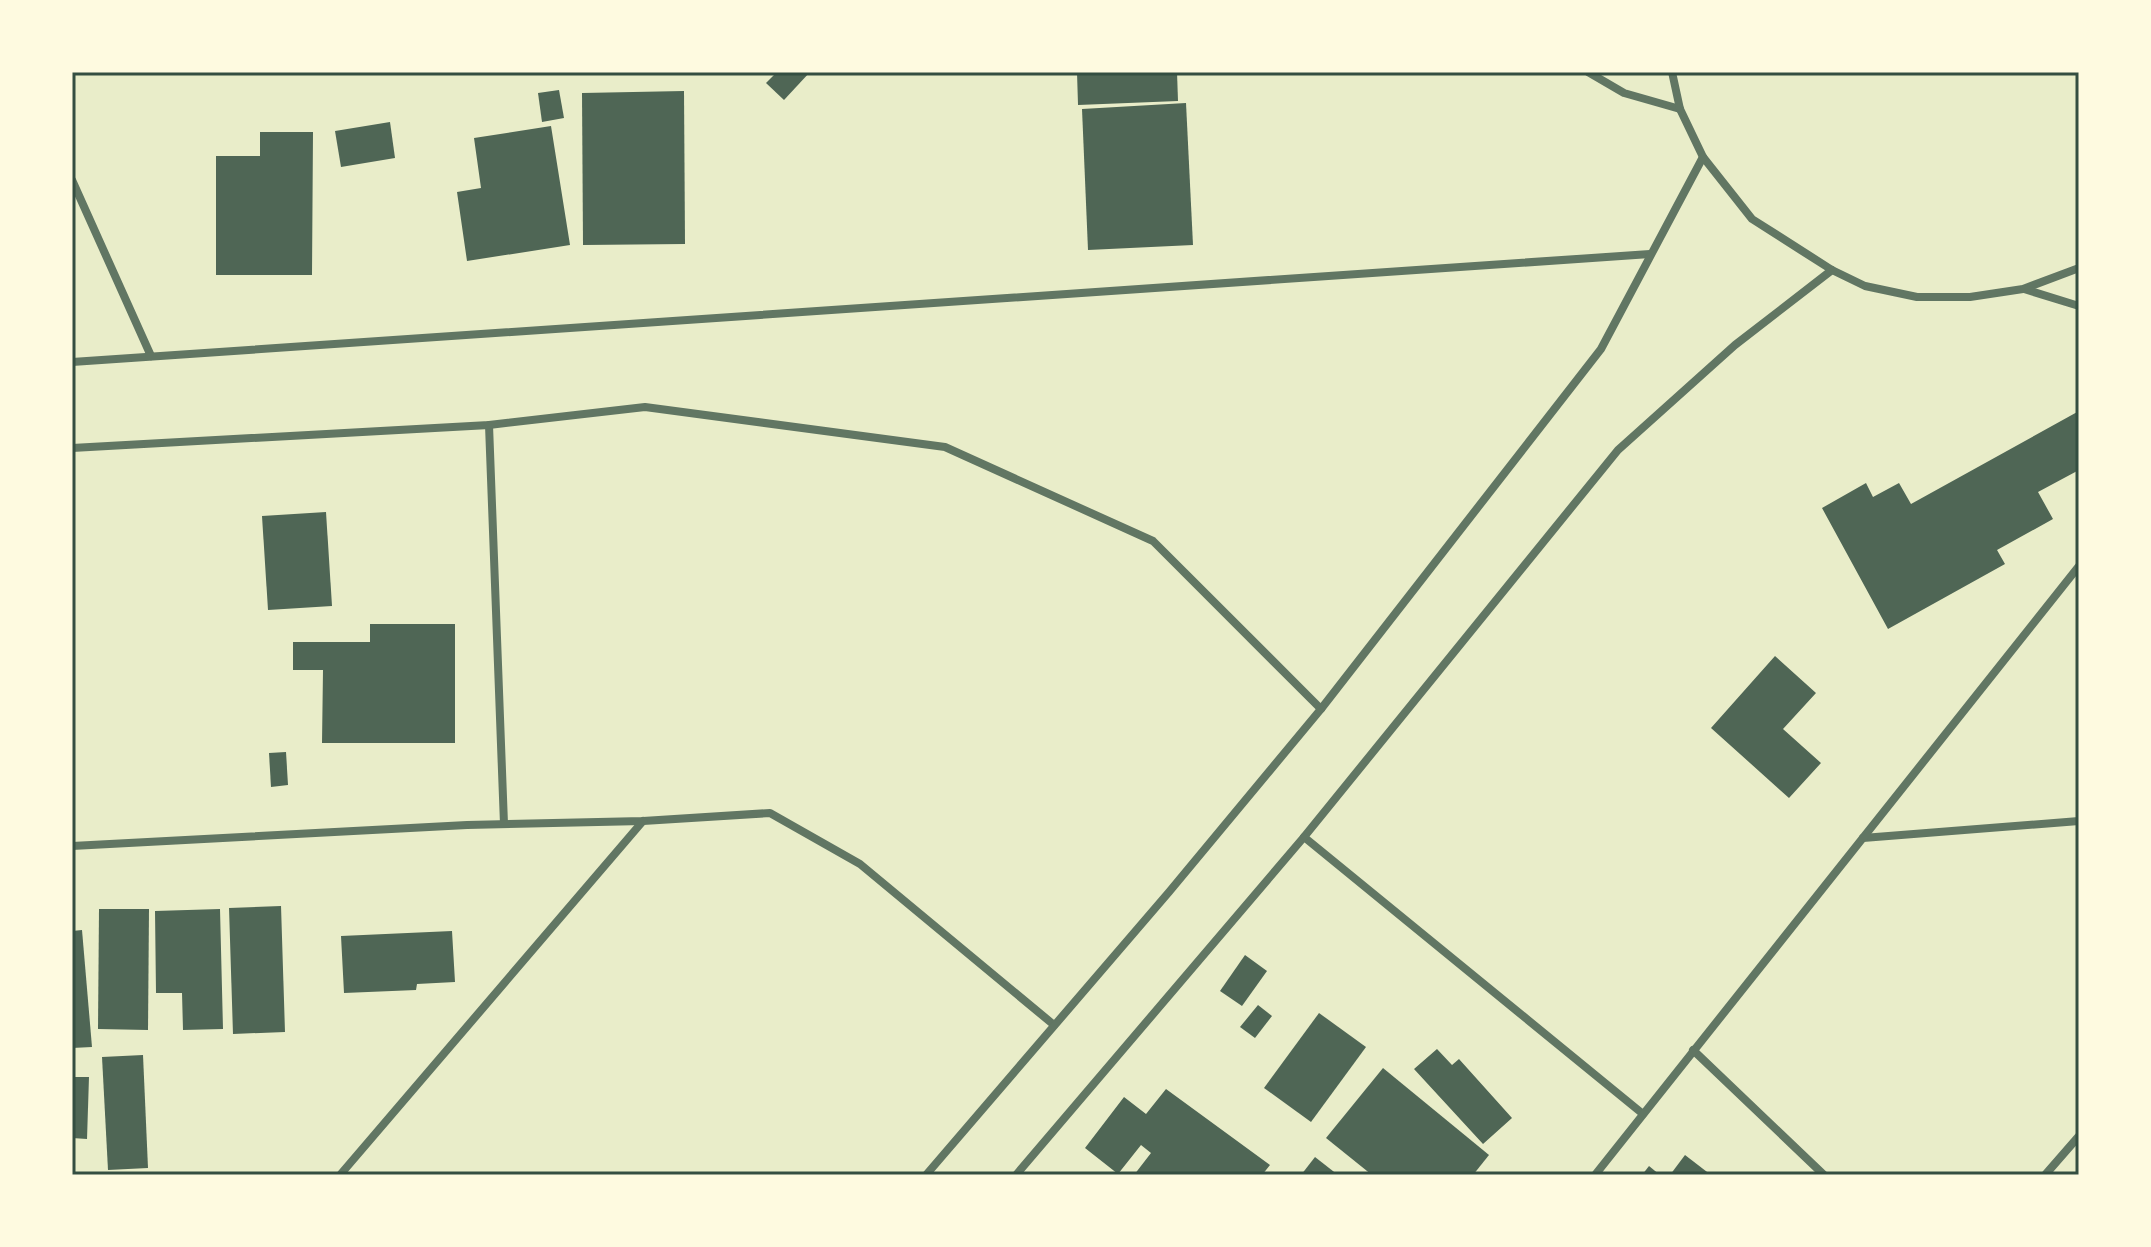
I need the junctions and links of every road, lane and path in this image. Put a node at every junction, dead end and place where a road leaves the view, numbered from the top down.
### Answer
1 (1588, 72) edge
2 (1672, 72) edge
3 (1680, 109) junction
4 (1703, 157) junction
5 (72, 180) edge
6 (1650, 254) junction
7 (2079, 268) edge
8 (1832, 270) junction
9 (2023, 289) junction
10 (2079, 306) edge
11 (151, 356) junction
12 (72, 362) edge
13 (489, 425) junction
14 (72, 448) edge
15 (2079, 566) edge
16 (1321, 709) junction
17 (643, 821) junction
18 (2079, 821) edge
19 (504, 824) junction
20 (1304, 837) junction
21 (1863, 838) junction
22 (72, 846) edge
23 (1054, 1025) junction
24 (1693, 1050) junction
25 (1643, 1114) junction
26 (2079, 1136) edge
27 (340, 1175) edge
28 (926, 1175) edge
29 (1016, 1175) edge
30 (1595, 1175) edge
31 (1824, 1175) edge
32 (2045, 1175) edge

1 - 3 street
2 - 3 street
3 - 4 street
4 - 6 street
4 - 8 street
5 - 11 street
6 - 11 street
6 - 16 street
7 - 9 street
8 - 9 street
8 - 20 street
9 - 10 street
11 - 12 street
13 - 14 street
13 - 16 street
13 - 19 street
15 - 21 street
16 - 23 street
17 - 19 street
17 - 23 street
17 - 27 street
18 - 21 street
19 - 22 street
20 - 25 street
20 - 29 street
21 - 24 street
23 - 28 street
24 - 25 street
24 - 31 street
25 - 30 street
26 - 32 street

